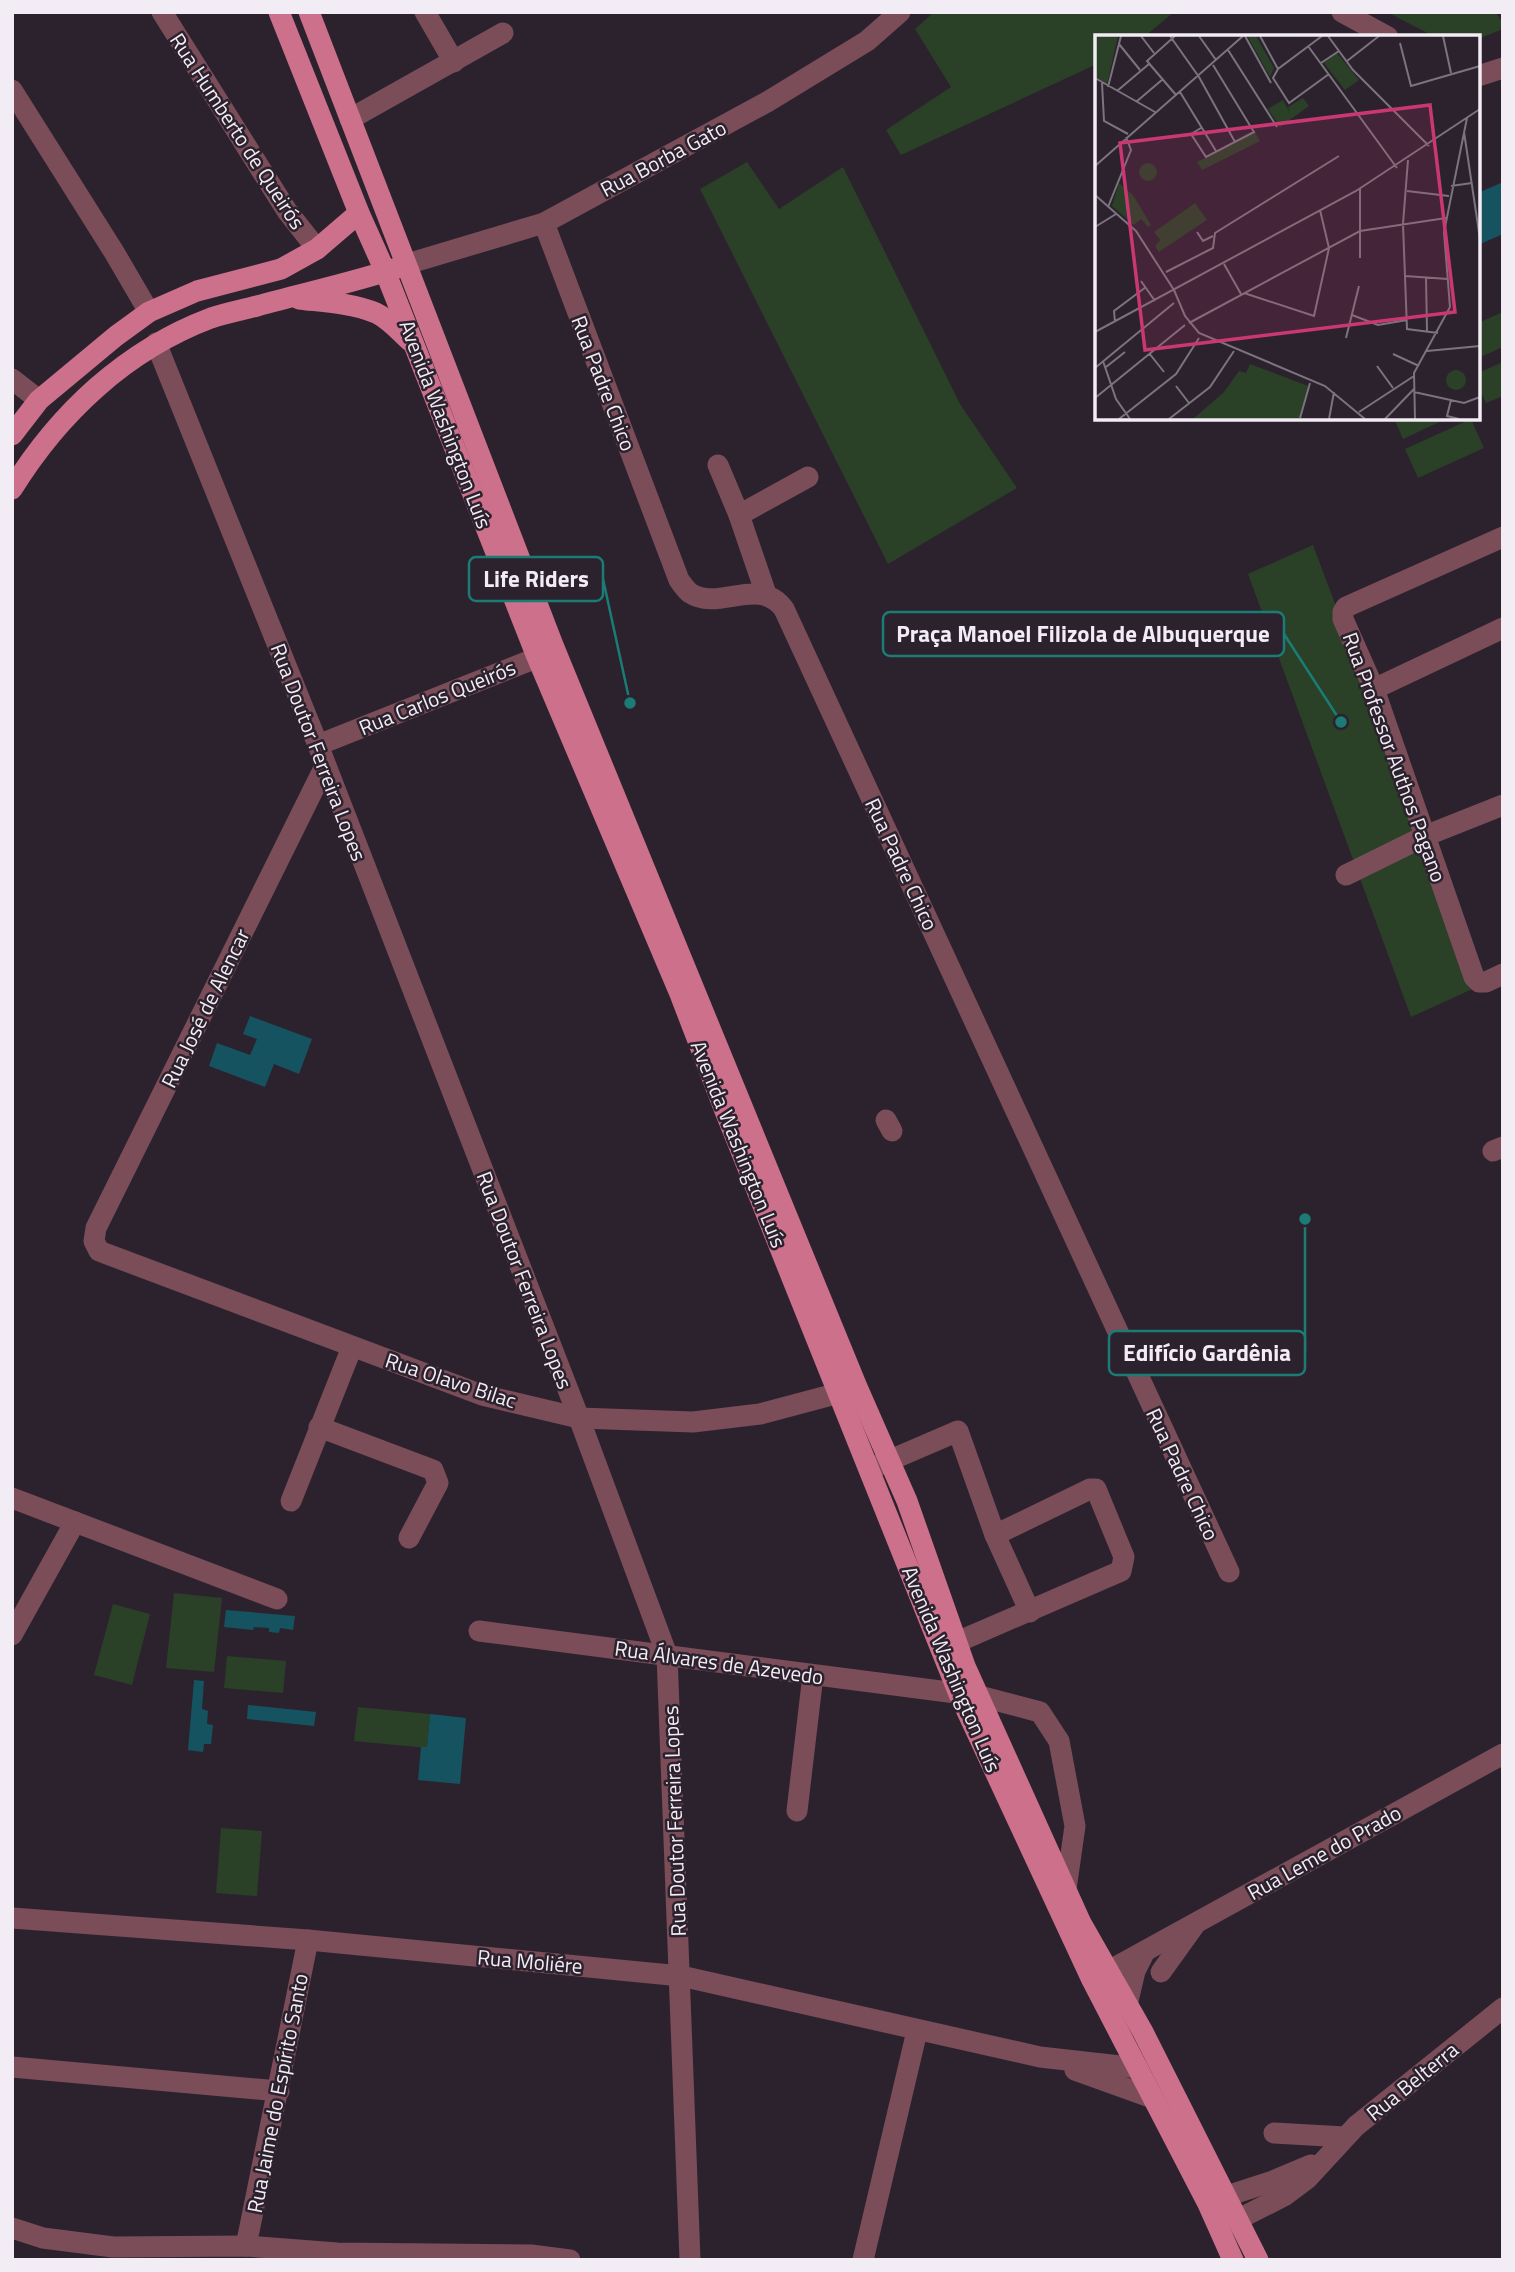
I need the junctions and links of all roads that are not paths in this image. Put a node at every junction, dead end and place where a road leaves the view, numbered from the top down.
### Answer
1 (162, 12) edge
2 (279, 12) edge
3 (309, 12) edge
4 (425, 12) edge
5 (900, 12) edge
6 (1342, 12) edge
7 (503, 33) dead end
8 (1384, 35) edge
9 (454, 62) junction
10 (1503, 68) edge
11 (1480, 75) edge
12 (12, 90) edge
13 (350, 119) junction
14 (359, 213) junction
15 (544, 223) junction
16 (317, 249) junction
17 (407, 264) junction
18 (385, 271) junction
19 (287, 298) junction
20 (149, 312) junction
21 (156, 343) junction
22 (414, 345) junction
23 (12, 379) edge
24 (39, 400) junction
25 (12, 435) edge
26 (718, 465) dead end
27 (808, 477) dead end
28 (12, 489) edge
29 (739, 515) junction
30 (1503, 537) edge
31 (766, 594) junction
32 (1503, 628) edge
33 (547, 654) junction
34 (1374, 689) junction
35 (317, 745) junction
36 (325, 766) junction
37 (1503, 805) edge
38 (1425, 836) junction
39 (1346, 875) dead end
40 (1494, 978) edge
41 (99, 1251) joint
42 (352, 1347) junction
43 (848, 1391) junction
44 (579, 1418) junction
45 (319, 1427) junction
46 (879, 1464) junction
47 (12, 1498) edge
48 (291, 1501) dead end
49 (75, 1522) junction
50 (995, 1535) junction
51 (409, 1538) dead end
52 (1229, 1572) dead end
53 (277, 1599) dead end
54 (1030, 1612) junction
55 (479, 1631) dead end
56 (12, 1635) edge
57 (949, 1646) junction
58 (667, 1655) junction
59 (813, 1675) junction
60 (969, 1695) junction
61 (1503, 1754) edge
62 (797, 1811) dead end
63 (1066, 1889) junction
64 (12, 1918) edge
65 (1198, 1921) junction
66 (1179, 1931) junction
67 (308, 1940) junction
68 (1145, 1951) junction
69 (681, 1976) junction
70 (1100, 1976) junction
71 (1127, 2005) junction
72 (1503, 2008) edge
73 (917, 2031) junction
74 (1040, 2057) junction
75 (12, 2067) edge
76 (1138, 2068) junction
77 (279, 2091) junction
78 (1153, 2098) junction
79 (1281, 2129) dead end
80 (1351, 2132) junction
81 (1326, 2158) junction
82 (1227, 2196) junction
83 (1229, 2224) junction
84 (12, 2228) edge
85 (246, 2246) junction
86 (570, 2260) edge
87 (690, 2260) edge
88 (863, 2260) edge
89 (1233, 2260) edge
90 (1258, 2260) edge

1 - 16 street, Rua Humberto de Queirós
2 - 14 main road, Avenida Washington Luís
3 - 13 main road, Avenida Washington Luís
4 - 9 street
5 - 15 street, Rua Borba Gato
6 - 8 street
7 - 9 street
9 - 13 street
10 - 11 street
12 - 20 street
13 - 17 main road, Avenida Washington Luís
14 - 16 main road
14 - 18 main road, Avenida Washington Luís
15 - 17 street, Rua Borba Gato
15 - 31 street, Rua Padre Chico
16 - 20 main road
17 - 18 main road
17 - 33 main road, Avenida Washington Luís
18 - 19 main road
18 - 22 main road, Avenida Washington Luís
19 - 21 main road
19 - 22 main road
20 - 24 main road
21 - 28 main road
21 - 35 street, Rua Doutor Ferreira Lopes
22 - 33 main road, Avenida Washington Luís
23 - 24 street
24 - 25 main road
26 - 29 street
27 - 29 street
29 - 31 street
30 - 34 street, Rua Professor Authos Pagano
31 - 52 street, Rua Padre Chico
32 - 34 street
33 - 35 street, Rua Carlos Queirós
33 - 43 main road, Avenida Washington Luís
34 - 38 street, Rua Professor Authos Pagano
35 - 36 street, Rua Doutor Ferreira Lopes
36 - 41 street, Rua José de Alencar
36 - 44 street, Rua Doutor Ferreira Lopes
37 - 38 street
38 - 39 street
38 - 40 street, Rua Professor Authos Pagano
41 - 42 street, Rua Olavo Bilac
42 - 44 street, Rua Olavo Bilac
42 - 45 street
43 - 44 street, Rua Olavo Bilac
43 - 46 main road, Avenida Washington Luís
44 - 58 street, Rua Doutor Ferreira Lopes
45 - 48 street
45 - 51 street
46 - 50 street
46 - 57 main road, Avenida Washington Luís
47 - 49 street
49 - 53 street
49 - 56 street
50 - 54 street
50 - 54 street
54 - 57 street
55 - 58 street, Rua Álvares de Azevedo
57 - 60 main road, Avenida Washington Luís
58 - 59 street, Rua Álvares de Azevedo
58 - 69 street, Rua Doutor Ferreira Lopes
59 - 60 street, Rua Álvares de Azevedo
59 - 62 street
60 - 63 main road, Avenida Washington Luís
60 - 63 street, Rua Álvares de Azevedo
60 - 70 main road, Avenida Washington Luís
61 - 65 street, Rua Leme do Prado
63 - 70 main road, Avenida Washington Luís
64 - 67 street, Rua Moliére
65 - 66 street, Rua Leme do Prado
65 - 66 street
66 - 68 street, Rua Leme do Prado
67 - 69 street, Rua Moliére
67 - 77 street, Rua Jaime do Espírito Santo
68 - 70 street, Rua Leme do Prado
68 - 71 street
69 - 73 street, Rua Moliére
69 - 87 street, Rua Doutor Ferreira Lopes
70 - 71 main road, Avenida Washington Luís
70 - 76 main road, Avenida Washington Luís
71 - 82 main road, Avenida Washington Luís
72 - 80 street, Rua Belterra
73 - 74 street, Rua Moliére
73 - 88 street
74 - 76 street, Rua Moliére
74 - 78 street, Rua Moliére
75 - 77 street
76 - 78 main road, Avenida Washington Luís
77 - 85 street, Rua Jaime do Espírito Santo
78 - 83 main road, Avenida Washington Luís
79 - 80 street
80 - 81 street, Rua Belterra
81 - 82 street, Rua Belterra
81 - 83 street, Rua Belterra
82 - 83 main road, Avenida Washington Luís
83 - 89 main road, Avenida Washington Luís
83 - 90 main road, Avenida Washington Luís
84 - 85 street
85 - 86 street

